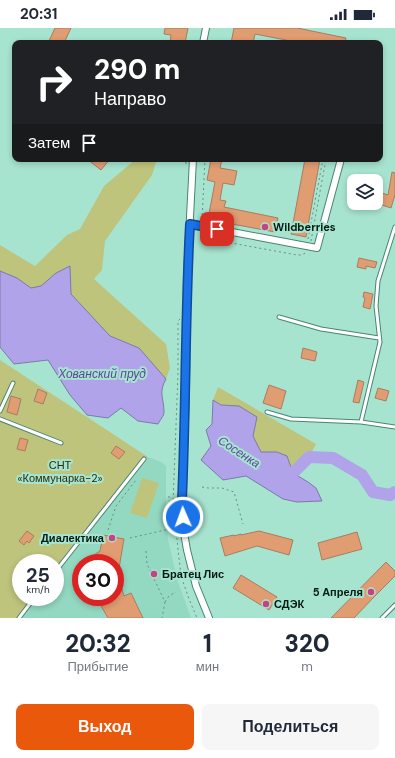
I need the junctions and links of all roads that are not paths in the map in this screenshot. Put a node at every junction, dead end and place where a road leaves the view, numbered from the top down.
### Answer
1 (206, 28) edge
2 (204, 40) edge
3 (193, 162) edge
4 (340, 162) edge
5 (190, 224) junction
6 (395, 227) edge
7 (279, 317) dead end
8 (379, 338) junction
9 (13, 383) dead end
10 (0, 411) edge
11 (267, 412) dead end
12 (0, 419) edge
13 (361, 422) junction
14 (395, 427) edge
15 (62, 443) dead end
16 (144, 459) dead end
17 (64, 561) edge
18 (395, 605) edge
19 (28, 606) edge
20 (19, 618) edge
21 (209, 618) edge
22 (382, 618) edge

1 - 2 street
3 - 5 street
4 - 5 street
5 - 21 street
6 - 8 lane
7 - 8 lane
8 - 13 lane
9 - 10 lane
11 - 13 lane
12 - 15 lane
13 - 14 lane
16 - 17 lane
18 - 22 lane
19 - 20 lane

